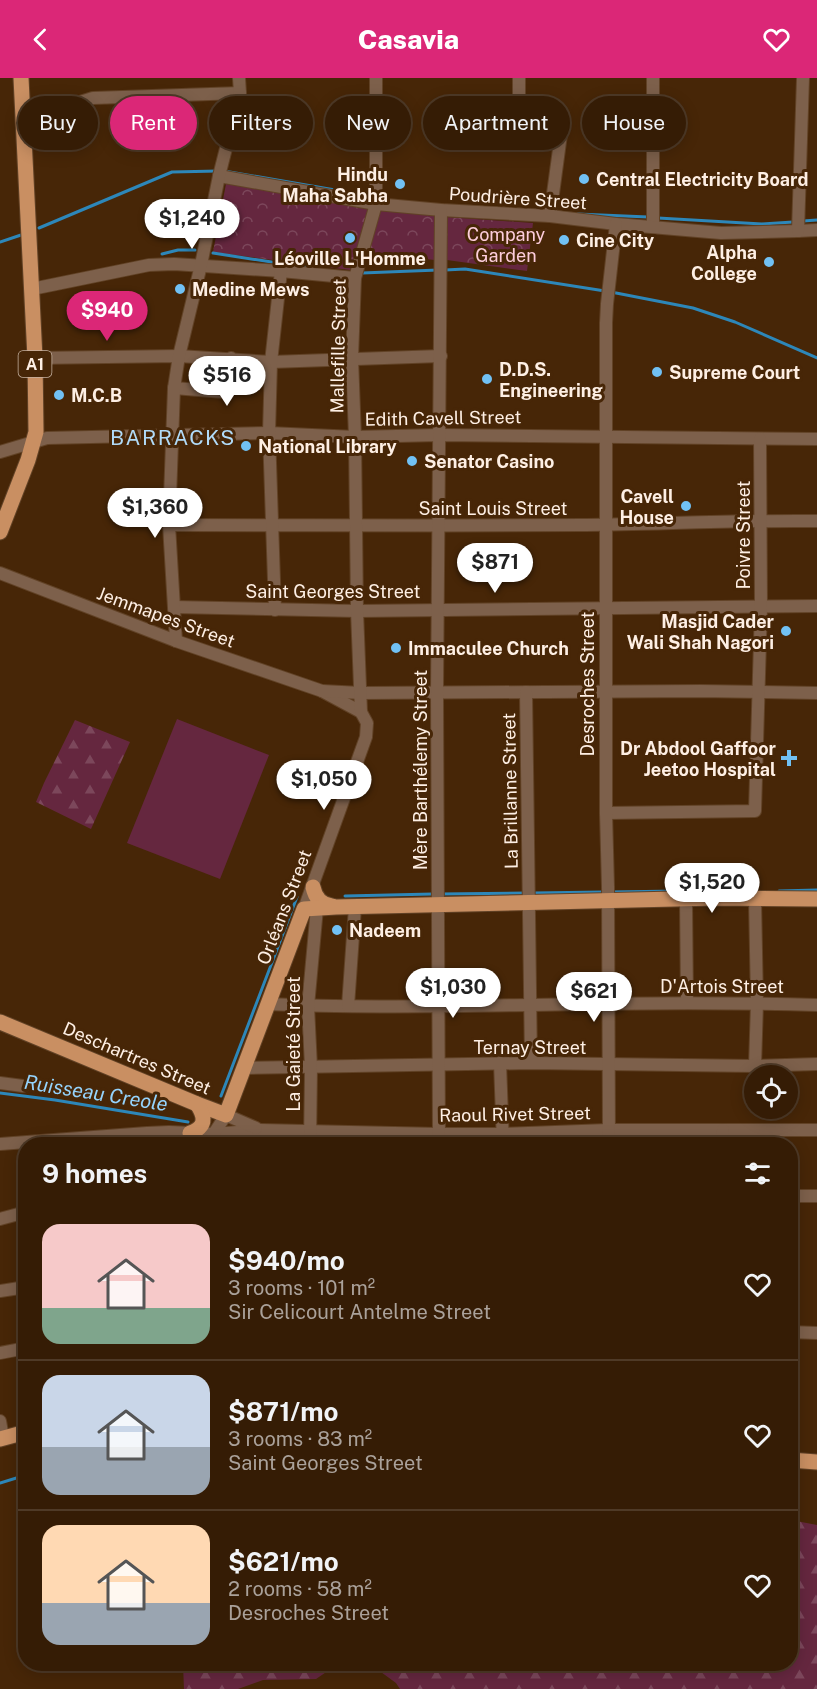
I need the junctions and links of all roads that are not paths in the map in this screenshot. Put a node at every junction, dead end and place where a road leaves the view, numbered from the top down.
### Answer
1 (21, 78) edge
2 (239, 78) edge
3 (376, 78) edge
4 (519, 78) edge
5 (653, 78) edge
6 (802, 78) edge
7 (240, 93) junction
8 (22, 96) edge
9 (98, 98) edge
10 (24, 150) edge
11 (220, 172) junction
12 (376, 204) junction
13 (441, 210) junction
14 (550, 212) junction
15 (616, 224) junction
16 (653, 227) junction
17 (817, 230) edge
18 (798, 231) junction
19 (201, 265) junction
20 (281, 271) junction
21 (355, 278) junction
22 (31, 283) junction
23 (179, 356) junction
24 (441, 356) junction
25 (35, 358) junction
26 (231, 358) junction
27 (352, 358) junction
28 (271, 362) junction
29 (174, 388) junction
30 (269, 433) junction
31 (171, 435) junction
32 (439, 435) junction
33 (606, 436) junction
34 (355, 437) junction
35 (760, 439) junction
36 (817, 440) edge
37 (34, 441) junction
38 (0, 452) edge
39 (761, 520) junction
40 (817, 521) edge
41 (169, 525) junction
42 (273, 525) junction
43 (356, 525) junction
44 (606, 525) junction
45 (438, 526) junction
46 (0, 532) edge
47 (0, 573) edge
48 (817, 606) edge
49 (174, 607) junction
50 (761, 607) junction
51 (605, 608) junction
52 (438, 609) junction
53 (275, 610) junction
54 (357, 611) junction
55 (176, 641) junction
56 (322, 691) junction
57 (606, 691) junction
58 (526, 692) junction
59 (759, 692) junction
60 (360, 693) junction
61 (437, 693) junction
62 (817, 693) edge
63 (362, 712) junction
64 (606, 813) junction
65 (313, 887) junction
66 (607, 894) junction
67 (529, 896) junction
68 (438, 897) junction
69 (686, 899) junction
70 (755, 899) junction
71 (817, 899) edge
72 (336, 907) junction
73 (355, 907) junction
74 (310, 908) junction
75 (687, 1003) junction
76 (757, 1003) junction
77 (267, 1004) junction
78 (609, 1004) junction
79 (531, 1005) junction
80 (817, 1005) edge
81 (308, 1006) junction
82 (348, 1006) junction
83 (438, 1007) junction
84 (0, 1022) edge
85 (531, 1063) junction
86 (500, 1064) junction
87 (817, 1064) edge
88 (439, 1065) junction
89 (608, 1065) junction
90 (755, 1065) edge
91 (786, 1065) edge
92 (744, 1066) edge
93 (311, 1067) junction
94 (243, 1068) junction
95 (0, 1083) edge
96 (23, 1086) dead end
97 (197, 1104) junction
98 (226, 1115) junction
99 (260, 1130) junction
100 (608, 1130) junction
101 (723, 1130) junction
102 (817, 1130) edge
103 (310, 1131) junction
104 (215, 1134) junction
105 (94, 1137) edge
106 (188, 1137) edge
107 (213, 1137) edge
108 (310, 1137) edge
109 (407, 1137) edge
110 (439, 1137) edge
111 (503, 1137) edge
112 (526, 1137) edge
113 (608, 1137) edge
114 (723, 1137) edge
115 (18, 1143) edge
116 (0, 1144) edge
117 (798, 1196) edge
118 (817, 1196) edge
119 (18, 1214) edge
120 (0, 1219) edge
121 (18, 1289) edge
122 (0, 1292) edge
123 (798, 1332) edge
124 (817, 1333) edge
125 (18, 1350) edge
126 (0, 1353) edge
127 (0, 1421) edge
128 (18, 1434) edge
129 (1, 1439) edge
130 (798, 1461) edge
131 (817, 1462) edge

1 - 8 main road, A1
2 - 7 street
3 - 12 street, Mallefille Street
4 - 14 street
5 - 16 street
6 - 18 street
7 - 9 street
7 - 11 street
10 - 22 main road, A1
11 - 12 street, Poudrière Street
11 - 19 street
12 - 13 street, Poudrière Street
12 - 21 street, Mallefille Street
13 - 14 street, Poudrière Street
13 - 24 street, Mère Barthélemy Street
14 - 15 street, Poudrière Street
15 - 16 street, Poudrière Street
15 - 33 street, Desroches Street
16 - 18 street, Poudrière Street
17 - 18 street, Poudrière Street
19 - 20 street
19 - 22 street
19 - 23 street
20 - 21 street
20 - 28 street
21 - 27 street, Mallefille Street
22 - 25 main road, A1
23 - 25 street
23 - 26 street
23 - 29 street
24 - 27 street
24 - 32 street, Mère Barthélemy Street
25 - 37 main road, A1
26 - 28 street
26 - 29 street
27 - 28 street
27 - 34 street, Mallefille Street
28 - 30 street
29 - 31 street
30 - 31 street, Edith Cavell Street
30 - 34 street, Edith Cavell Street
30 - 42 street
31 - 37 street, Edith Cavell Street
31 - 41 street
32 - 33 street, Edith Cavell Street
32 - 34 street, Edith Cavell Street
32 - 45 street, Mère Barthélemy Street
33 - 35 street, Edith Cavell Street
33 - 44 street, Desroches Street
34 - 43 street, Mallefille Street
35 - 36 street, Edith Cavell Street
35 - 39 street, Poivre Street
37 - 38 street, Edith Cavell Street
37 - 46 main road, A1
39 - 40 street, Saint Louis Street
39 - 44 street, Saint Louis Street
39 - 50 street, Poivre Street
41 - 42 street, Saint Louis Street
41 - 49 street
42 - 43 street, Saint Louis Street
42 - 53 street
43 - 45 street, Saint Louis Street
43 - 54 street, Mallefille Street
44 - 45 street, Saint Louis Street
44 - 51 street, Desroches Street
45 - 52 street, Mère Barthélemy Street
47 - 55 street, Jemmapes Street
48 - 50 street, Saint Georges Street
49 - 53 street, Saint Georges Street
49 - 55 street
50 - 51 street, Saint Georges Street
50 - 59 street, Poivre Street
51 - 52 street, Saint Georges Street
51 - 57 street, Desroches Street
52 - 54 street, Saint Georges Street
52 - 61 street, Mère Barthélemy Street
53 - 54 street, Saint Georges Street
54 - 60 street, Orléans Street
55 - 56 street, Jemmapes Street
56 - 60 street, Jemmapes Street
56 - 63 street, Jemmapes Street
57 - 58 street, Jemmapes Street
57 - 59 street, Jemmapes Street
57 - 64 street, Desroches Street
58 - 61 street, Jemmapes Street
58 - 67 street, La Brillanne Street
59 - 62 street, Jemmapes Street
59 - 64 street, Poivre Street
60 - 61 street, Jemmapes Street
60 - 63 street, Orléans Street
61 - 68 street, Mère Barthélemy Street
63 - 65 street, Orléans Street
64 - 66 street, Desroches Street
65 - 72 main road
65 - 74 street, Orléans Street
66 - 67 main road
66 - 69 main road
66 - 78 street, Desroches Street
67 - 68 main road
67 - 79 street, La Brillanne Street
68 - 73 main road
68 - 83 street, Mère Barthélemy Street
69 - 70 main road
69 - 75 street
70 - 71 main road
70 - 76 street
72 - 73 main road
72 - 74 main road
73 - 82 street
74 - 77 main road, Orléans Street
74 - 81 street, La Gaieté Street
75 - 76 street, D'Artois Street
75 - 78 street, D'Artois Street
76 - 80 street, D'Artois Street
76 - 90 street
77 - 81 street, D'Artois Street
77 - 94 main road, Orléans Street
78 - 79 street, D'Artois Street
78 - 89 street, Desroches Street
79 - 83 street, D'Artois Street
79 - 85 street, La Brillanne Street
81 - 82 street, D'Artois Street
81 - 93 street, La Gaieté Street
82 - 83 street, D'Artois Street
83 - 88 street, Mère Barthélemy Street
84 - 97 main road, Deschartres Street
85 - 86 street, Ternay Street
85 - 89 street, Ternay Street
86 - 88 street, Ternay Street
86 - 111 street
87 - 91 street, Ternay Street
88 - 93 street, Ternay Street
88 - 110 street, Mère Barthélemy Street
89 - 92 street, Ternay Street
89 - 100 street, Desroches Street
93 - 94 street, Ternay Street
93 - 103 street, La Gaieté Street
94 - 98 main road, Orléans Street
95 - 96 street
97 - 98 main road, Deschartres Street
97 - 106 main road
98 - 99 street, Deschartres Street
98 - 104 street
99 - 103 street, Raoul Rivet Street
99 - 104 street, Raoul Rivet Street
100 - 101 street, Raoul Rivet Street
100 - 112 street, Raoul Rivet Street
100 - 113 street, Desroches Street
101 - 102 street, Raoul Rivet Street
101 - 114 street
103 - 108 street, La Gaieté Street
103 - 109 street, Raoul Rivet Street
104 - 106 street, Raoul Rivet Street
104 - 107 street
105 - 106 street, Raoul Rivet Street
115 - 116 street, Raoul Rivet Street
117 - 118 street
119 - 120 street
121 - 122 street
123 - 124 street
125 - 126 street
127 - 129 street
128 - 129 main road
130 - 131 main road

